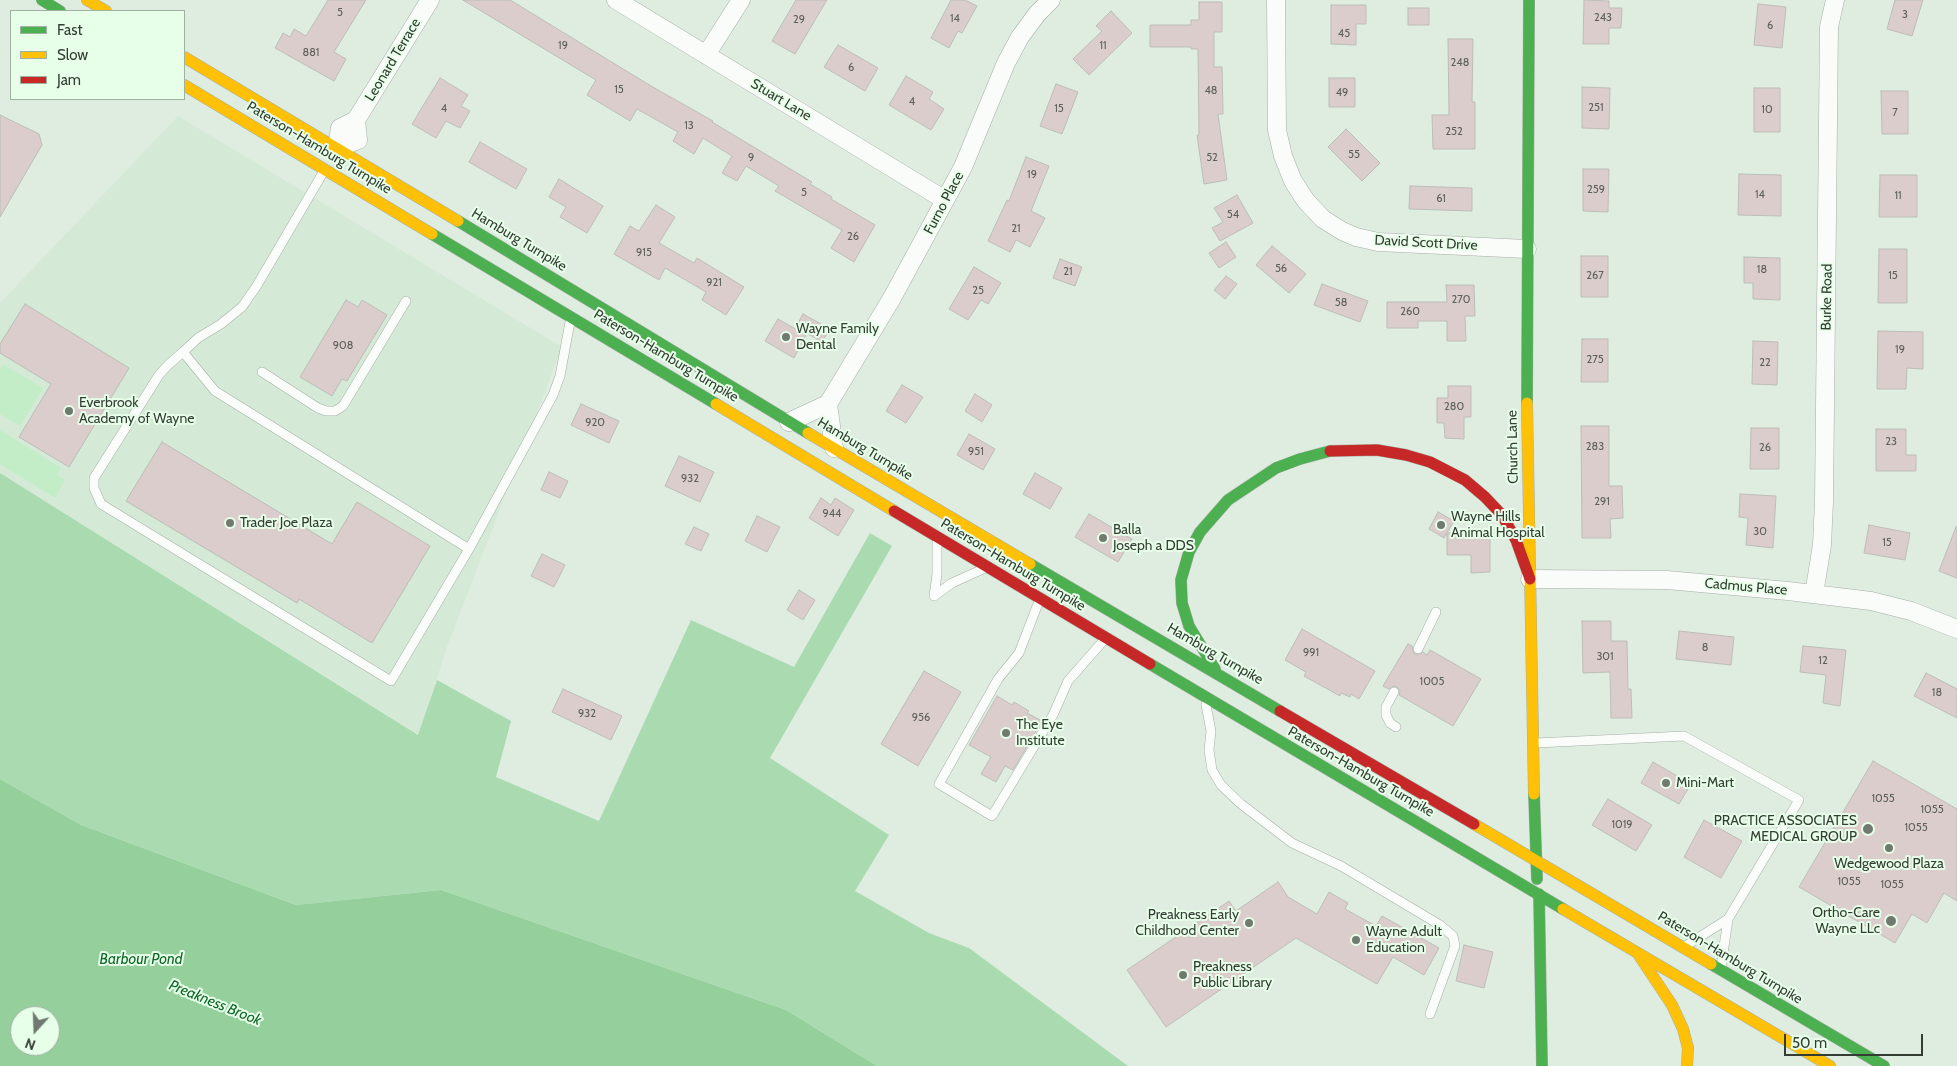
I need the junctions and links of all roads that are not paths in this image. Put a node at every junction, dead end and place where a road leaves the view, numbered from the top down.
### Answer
1 (42, 0) edge
2 (87, 0) edge
3 (430, 0) edge
4 (616, 0) edge
5 (742, 0) edge
6 (1051, 0) edge
7 (1276, 0) edge
8 (1529, 0) edge
9 (1835, 0) edge
10 (58, 10) edge
11 (104, 10) edge
12 (706, 55) junction
13 (185, 58) edge
14 (185, 86) edge
15 (331, 159) junction
16 (945, 200) junction
17 (1527, 248) junction
18 (406, 301) dead end
19 (572, 317) junction
20 (183, 352) junction
21 (262, 372) dead end
22 (828, 404) junction
23 (789, 422) junction
24 (834, 448) junction
25 (936, 537) junction
26 (470, 550) junction
27 (986, 567) junction
28 (1530, 579) junction
29 (1814, 594) junction
30 (1040, 598) junction
31 (1436, 612) dead end
32 (1957, 629) edge
33 (1106, 637) junction
34 (1418, 650) dead end
35 (1217, 672) junction
36 (1394, 692) dead end
37 (1203, 696) junction
38 (1396, 727) dead end
39 (1533, 743) junction
40 (1536, 860) junction
41 (1539, 894) junction
42 (1728, 919) junction
43 (1683, 948) junction
44 (1636, 951) junction
45 (1721, 970) junction
46 (1430, 1014) dead end
47 (1542, 1066) edge
48 (1687, 1066) edge
49 (1830, 1066) edge
50 (1884, 1066) edge

1 - 10 main road
2 - 11 main road
3 - 15 street, Leonard Terrace
4 - 12 street, Stuart Lane
5 - 12 street
6 - 16 street, Furno Place
7 - 17 street, David Scott Drive
8 - 17 main road, Church Lane
9 - 29 street, Burke Road
12 - 16 street, Stuart Lane
13 - 15 main road, Hamburg Turnpike
14 - 15 main road, Paterson-Hamburg Turnpike
15 - 19 main road, Paterson-Hamburg Turnpike
15 - 20 lane
15 - 23 main road, Hamburg Turnpike
16 - 22 street, Furno Place
17 - 28 main road, Church Lane
18 - 21 lane
19 - 25 main road, Paterson-Hamburg Turnpike
19 - 26 lane
20 - 26 lane
20 - 26 lane
22 - 23 street
22 - 24 street
23 - 24 main road, Hamburg Turnpike
24 - 35 main road, Hamburg Turnpike
25 - 27 main road, Paterson-Hamburg Turnpike
25 - 27 lane
27 - 30 main road, Paterson-Hamburg Turnpike
28 - 29 street, Cadmus Place
28 - 35 main road
28 - 39 main road, Church Lane
29 - 32 street, Cadmus Place
30 - 33 main road, Paterson-Hamburg Turnpike
30 - 33 lane
31 - 34 lane
33 - 37 main road, Paterson-Hamburg Turnpike
35 - 40 main road, Hamburg Turnpike
36 - 38 lane
37 - 41 main road, Paterson-Hamburg Turnpike
37 - 46 lane
39 - 40 main road, Church Lane
39 - 42 lane
40 - 41 main road, Church Lane
40 - 43 main road, Paterson-Hamburg Turnpike
41 - 44 main road, Paterson-Hamburg Turnpike
41 - 47 main road, Church Lane
42 - 43 lane
42 - 45 lane
43 - 45 main road, Paterson-Hamburg Turnpike
44 - 48 main road
44 - 49 main road, Paterson-Hamburg Turnpike
45 - 50 main road, Paterson-Hamburg Turnpike

